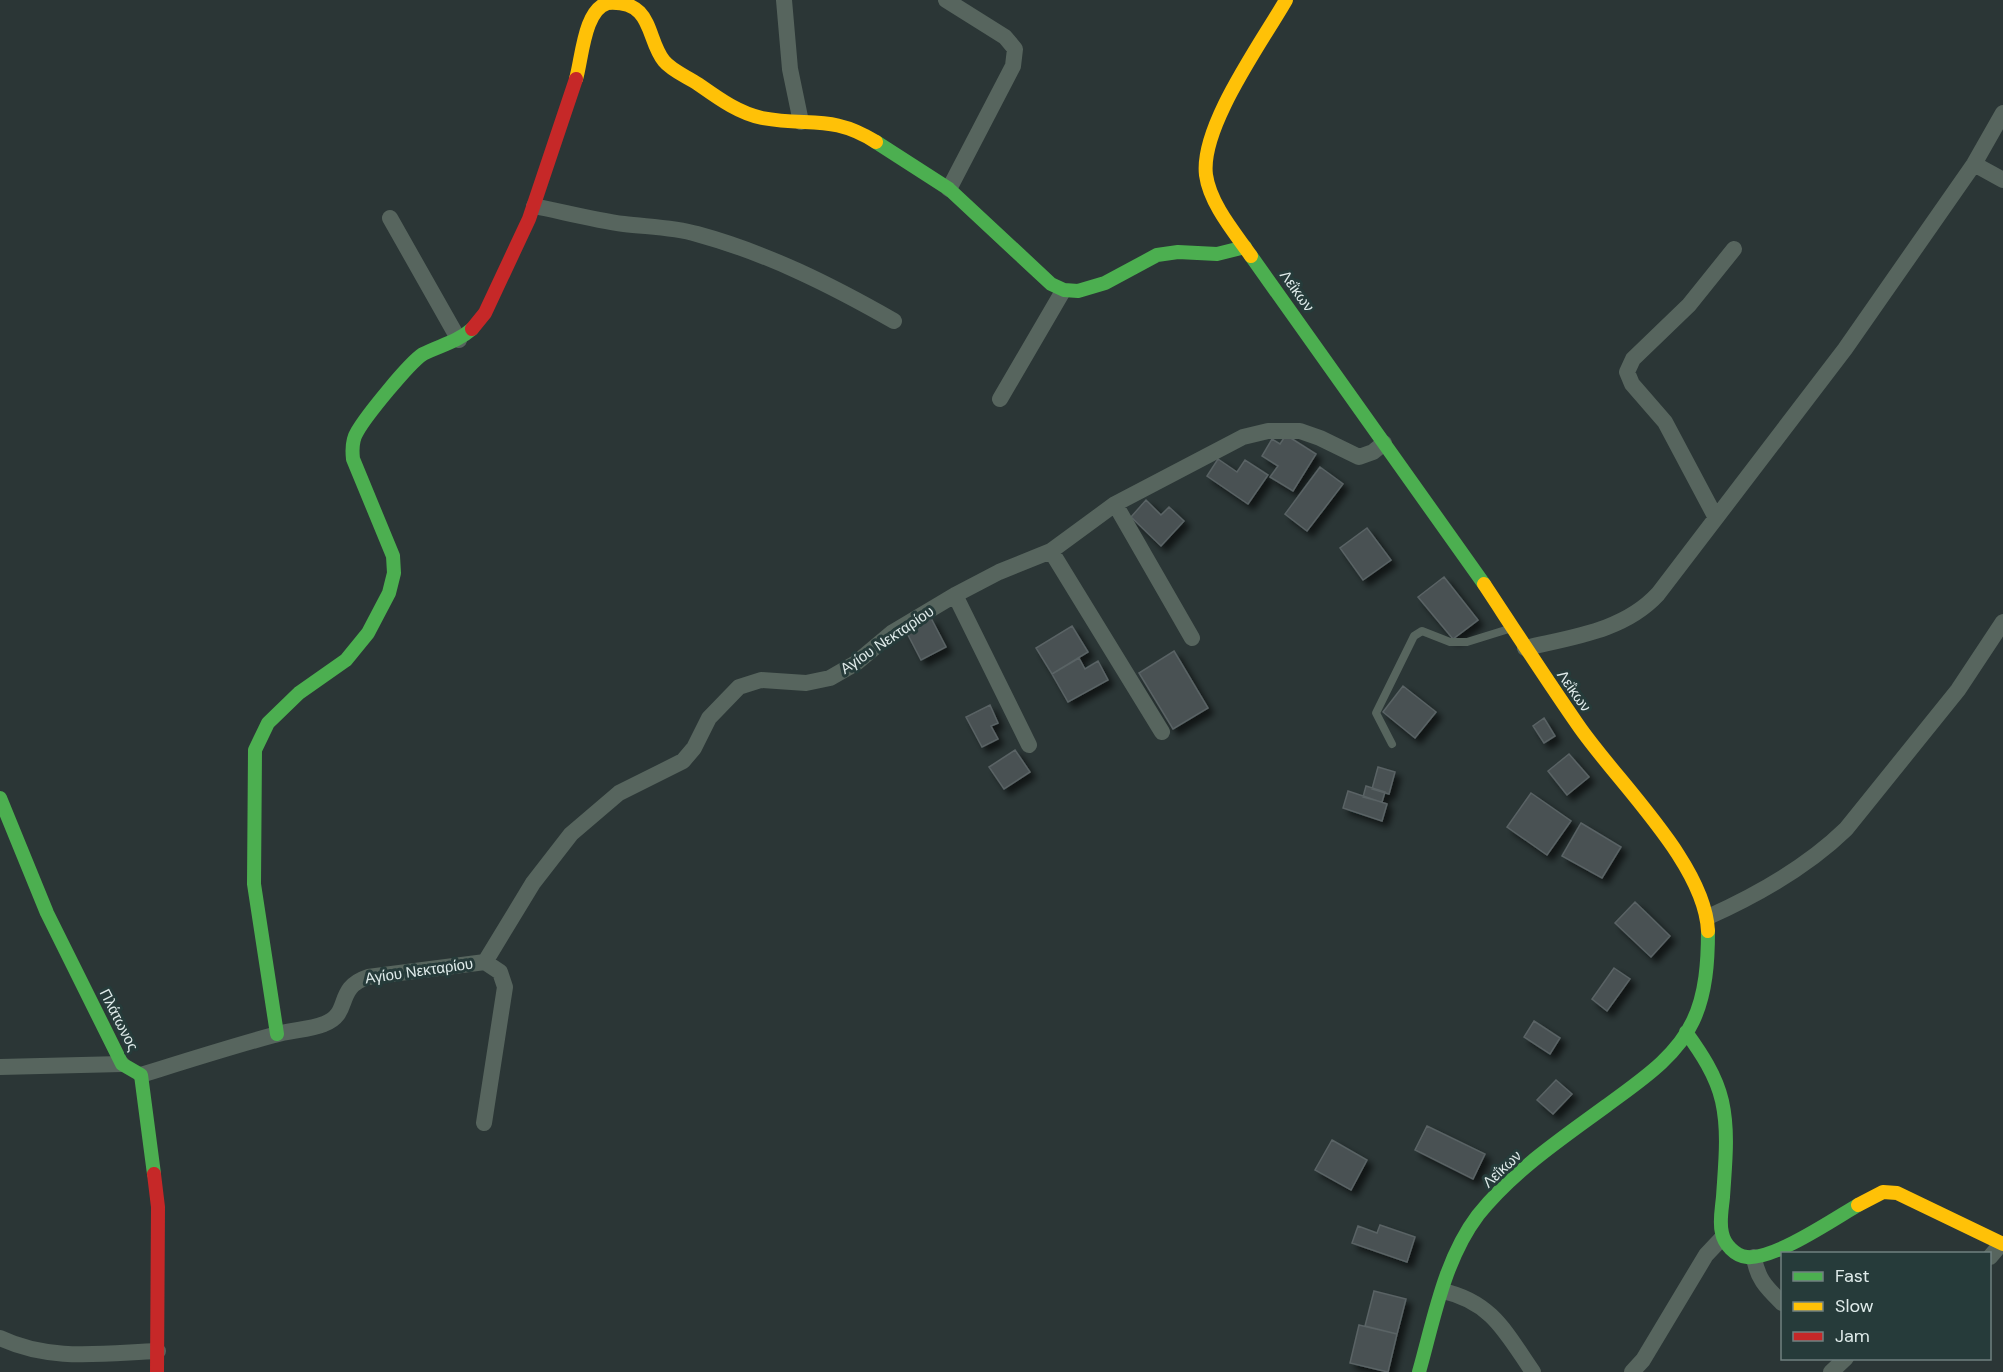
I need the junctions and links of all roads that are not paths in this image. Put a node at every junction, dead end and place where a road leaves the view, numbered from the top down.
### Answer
1 (784, 0) edge
2 (946, 0) edge
3 (1286, 0) edge
4 (2003, 113) edge
5 (801, 122) junction
6 (1974, 164) junction
7 (2003, 180) edge
8 (949, 189) junction
9 (534, 206) junction
10 (390, 218) dead end
11 (1245, 247) junction
12 (1734, 249) dead end
13 (1063, 291) junction
14 (894, 321) dead end
15 (459, 340) junction
16 (1000, 399) dead end
17 (1384, 443) junction
18 (1115, 504) junction
19 (1716, 518) junction
20 (1051, 551) junction
21 (955, 594) junction
22 (2003, 622) edge
23 (1513, 628) junction
24 (1192, 638) dead end
25 (1525, 648) junction
26 (1162, 732) dead end
27 (1392, 744) dead end
28 (1029, 745) dead end
29 (0, 798) edge
30 (1708, 917) junction
31 (485, 962) junction
32 (1686, 1032) junction
33 (277, 1034) junction
34 (122, 1064) junction
35 (0, 1067) edge
36 (141, 1075) junction
37 (484, 1123) dead end
38 (1722, 1238) junction
39 (2002, 1244) edge
40 (1991, 1255) edge
41 (1754, 1257) junction
42 (1443, 1291) junction
43 (1781, 1302) edge
44 (0, 1338) edge
45 (158, 1351) junction
46 (158, 1372) edge
47 (1419, 1372) edge
48 (1533, 1372) edge
49 (1632, 1372) edge

1 - 5 street
2 - 8 street
3 - 11 street, Λεΐκων
4 - 6 street
5 - 8 street
5 - 9 street
6 - 7 street
6 - 19 street
8 - 13 street
9 - 14 street
9 - 15 street
10 - 15 street
11 - 13 street
11 - 17 street, Λεΐκων
12 - 19 street
13 - 16 street
15 - 33 street
17 - 18 street, Αγίου Νεκταρίου
17 - 23 street, Λεΐκων
18 - 20 street, Αγίου Νεκταρίου
18 - 24 street
19 - 25 street
20 - 21 street, Αγίου Νεκταρίου
20 - 26 street
21 - 28 street
21 - 31 street, Αγίου Νεκταρίου
22 - 30 street
23 - 25 street, Λεΐκων
23 - 27 lane
25 - 30 street, Λεΐκων
29 - 34 street, Πλάτωνος
30 - 32 street, Λεΐκων
31 - 33 street, Αγίου Νεκταρίου
31 - 37 street
32 - 38 street
32 - 42 street, Λεΐκων
33 - 36 street, Αγίου Νεκταρίου
34 - 35 street
34 - 36 street, Πλάτωνος
36 - 45 street
38 - 41 street
38 - 49 street
39 - 40 street
39 - 41 street
41 - 43 street
42 - 47 street, Λεΐκων
42 - 48 street
44 - 45 street
45 - 46 street

